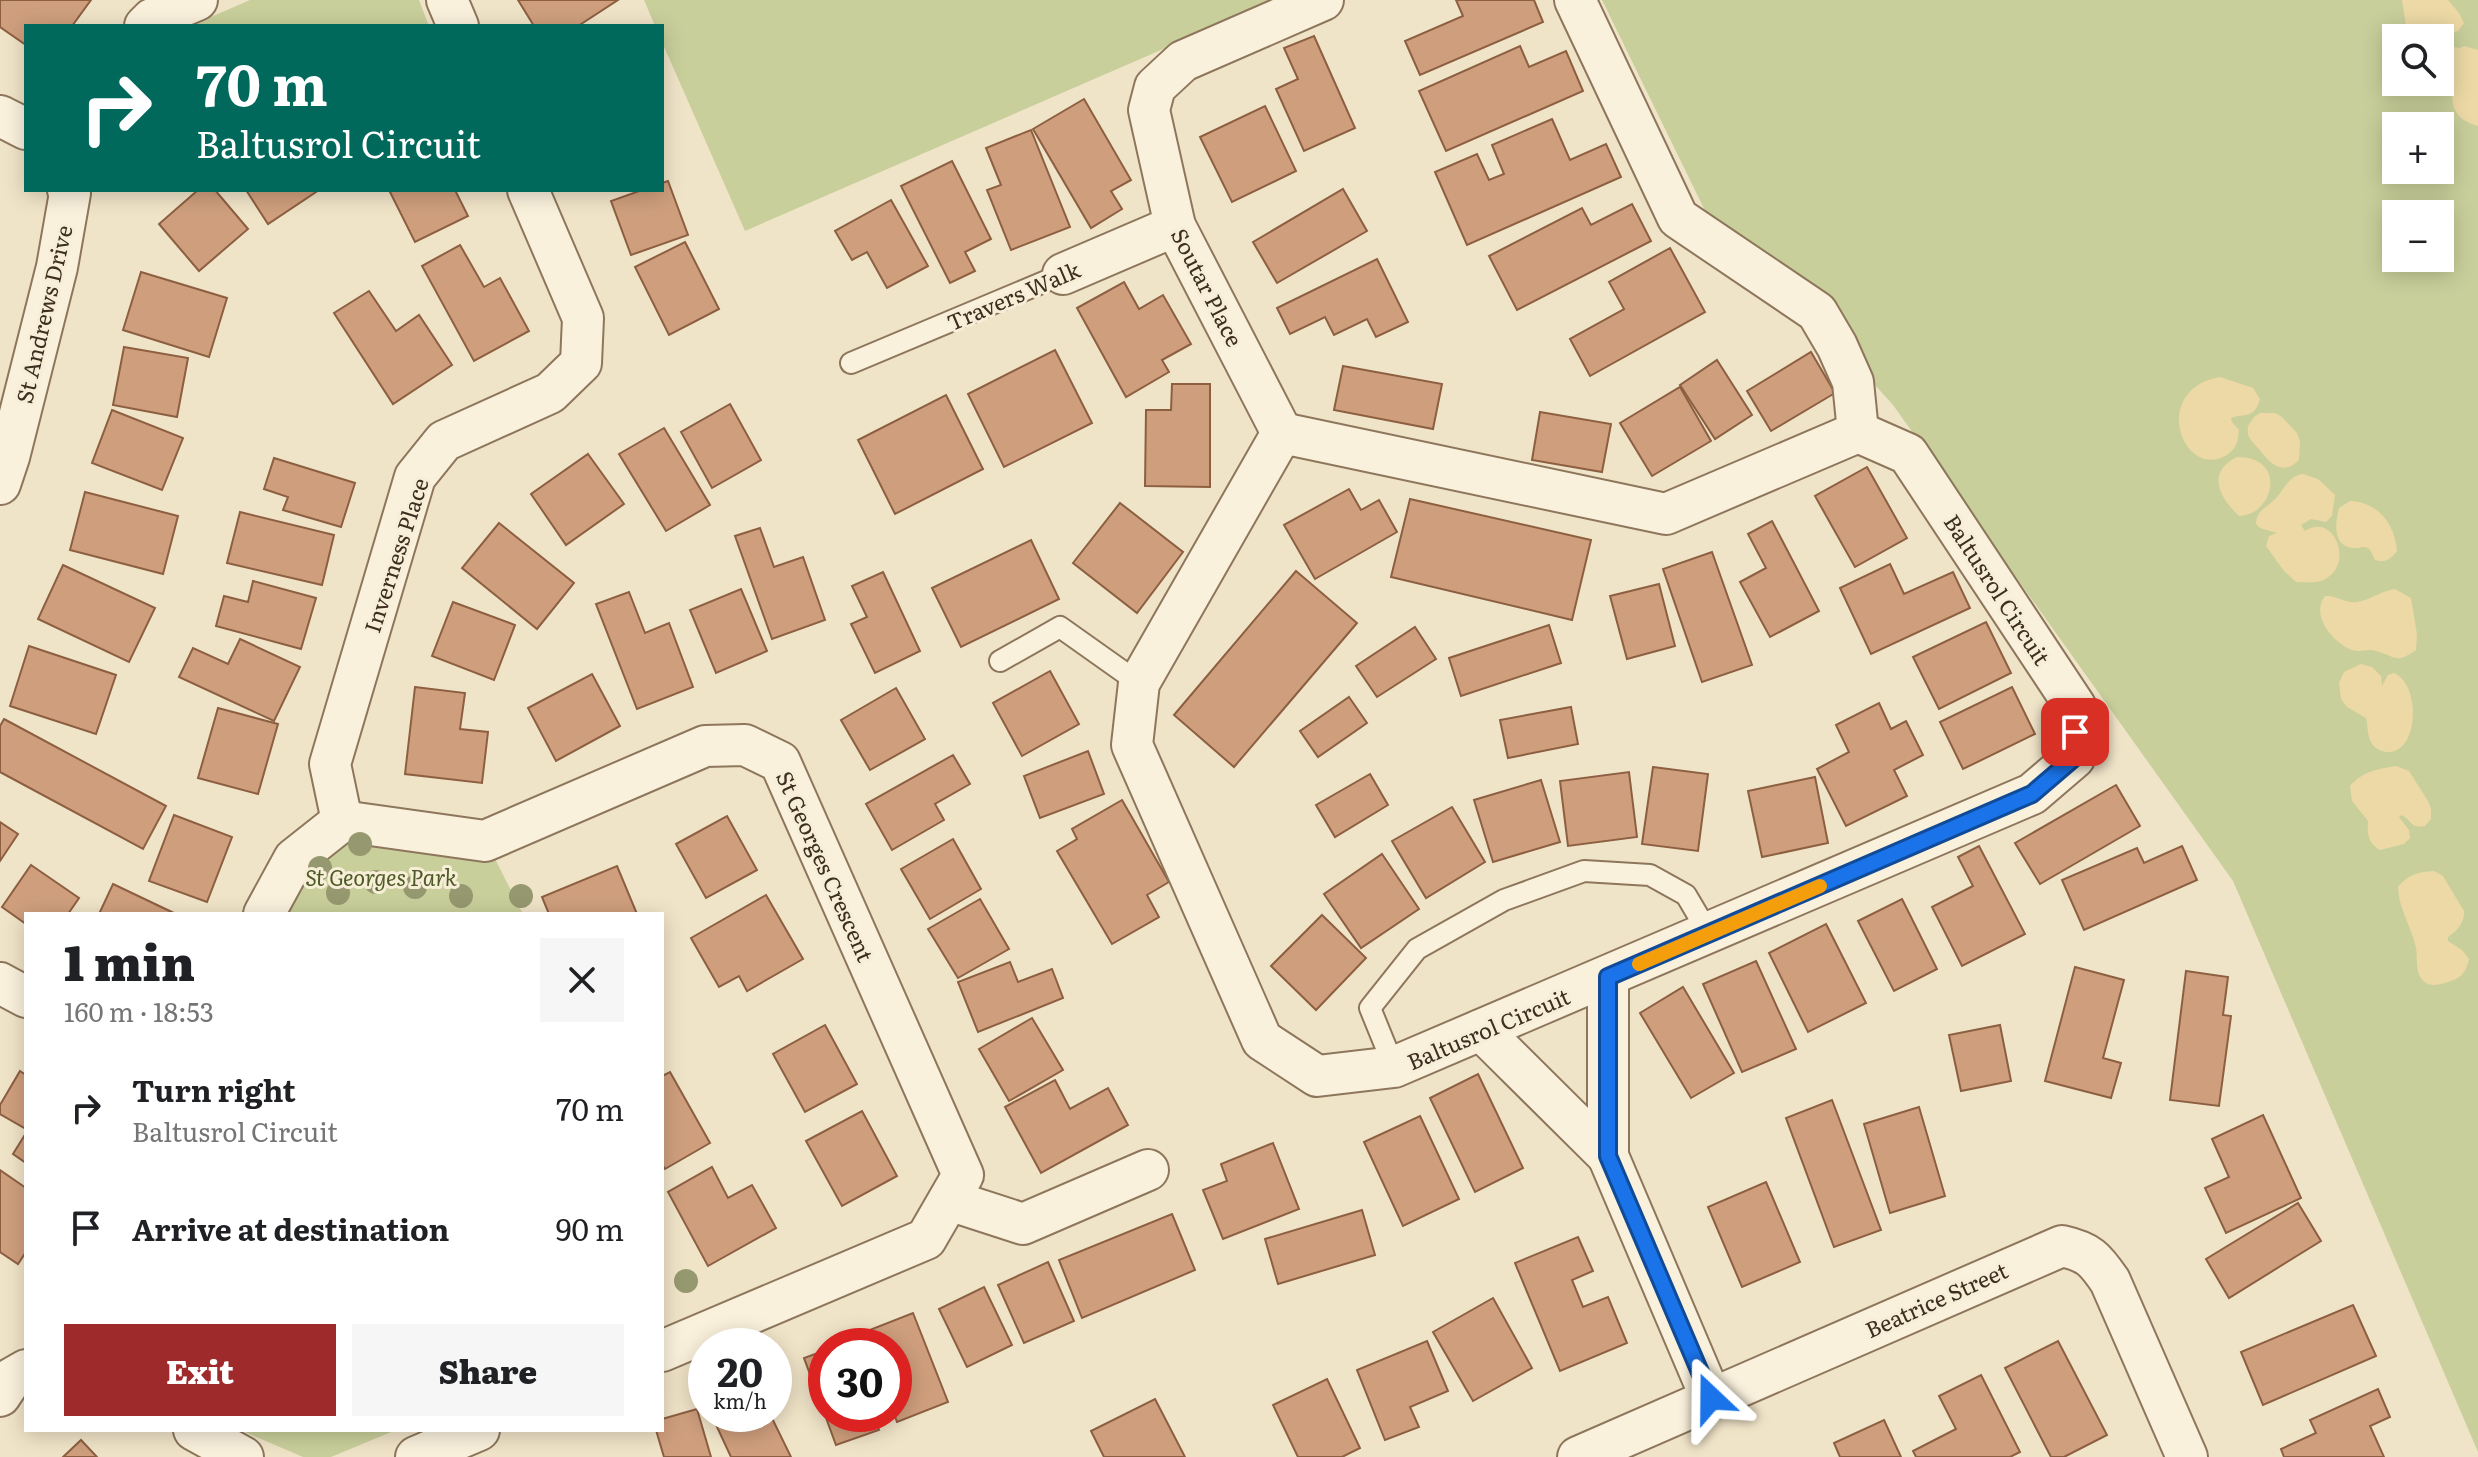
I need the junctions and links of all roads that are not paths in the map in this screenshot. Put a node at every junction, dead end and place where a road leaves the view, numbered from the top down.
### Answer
1 (197, 0) edge
2 (447, 0) edge
3 (1323, 0) edge
4 (1575, 0) edge
5 (147, 24) edge
6 (457, 24) edge
7 (0, 116) edge
8 (24, 128) edge
9 (69, 192) edge
10 (529, 192) edge
11 (1175, 226) junction
12 (1063, 274) joint
13 (851, 363) dead end
14 (1858, 432) junction
15 (1282, 433) junction
16 (0, 484) edge
17 (1000, 661) dead end
18 (1139, 683) junction
19 (342, 821) junction
20 (265, 912) edge
21 (1709, 934) junction
22 (1608, 977) junction
23 (0, 983) edge
24 (24, 996) edge
25 (1481, 1030) junction
26 (1394, 1067) junction
27 (1608, 1156) junction
28 (1148, 1170) dead end
29 (949, 1200) junction
30 (664, 1350) edge
31 (24, 1371) edge
32 (0, 1396) edge
33 (1711, 1398) junction
34 (198, 1432) edge
35 (474, 1432) edge
36 (1640, 1445) edge
37 (243, 1457) edge
38 (416, 1457) edge
39 (1578, 1457) edge
40 (2187, 1457) edge

1 - 5 street
2 - 6 street
3 - 11 street, Soutar Place
4 - 14 street
7 - 8 street
9 - 16 street, St Andrews Drive
10 - 19 street, Inverness Place
11 - 12 street, Travers Walk
11 - 15 street, Soutar Place
12 - 13 lane, Travers Walk
14 - 15 street
14 - 21 street, Baltusrol Circuit
15 - 18 street, Baltusrol Circuit
17 - 18 lane
18 - 26 street, Baltusrol Circuit
19 - 20 street
19 - 29 street, St Georges Crescent
21 - 22 street, Baltusrol Circuit
21 - 26 lane
22 - 25 street, Baltusrol Circuit
22 - 27 street
23 - 24 street
25 - 26 street, Baltusrol Circuit
25 - 27 street
27 - 33 street
28 - 29 street
29 - 30 street, St Georges Crescent
31 - 32 street
33 - 36 street, Beatrice Street
33 - 40 street, Beatrice Street
34 - 37 street
35 - 38 street
36 - 39 street, Beatrice Street

